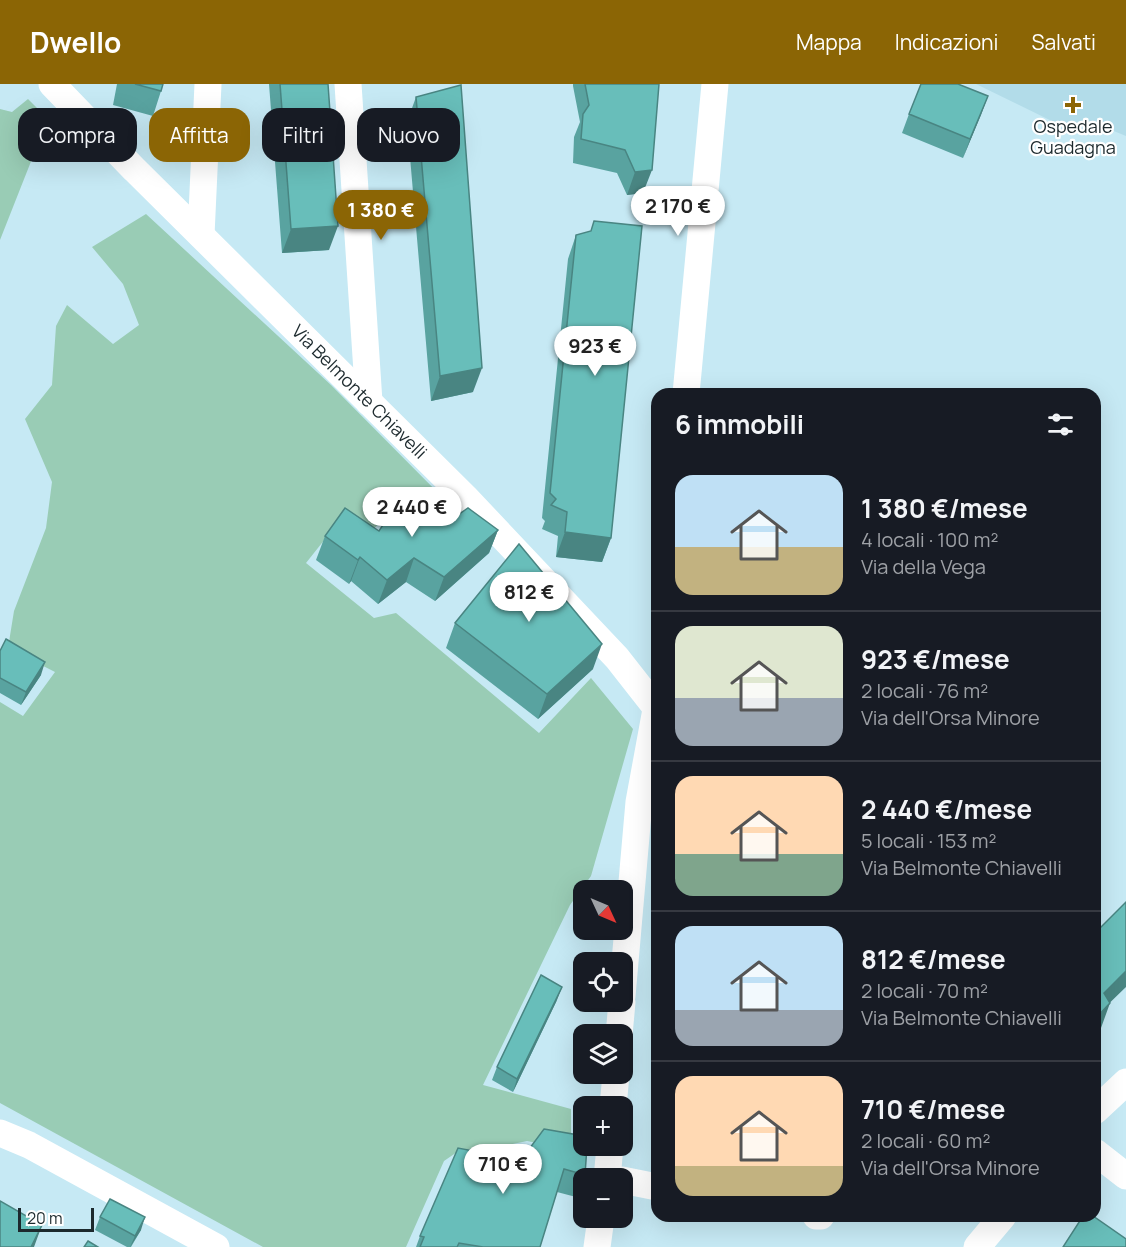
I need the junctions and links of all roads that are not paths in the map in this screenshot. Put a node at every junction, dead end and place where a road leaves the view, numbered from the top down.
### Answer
1 (208, 84) edge
2 (348, 84) edge
3 (715, 84) edge
4 (61, 88) edge
5 (201, 235) junction
6 (687, 388) edge
7 (369, 402) junction
8 (651, 700) edge
9 (651, 739) edge
10 (626, 952) edge
11 (1126, 1082) edge
12 (1101, 1105) edge
13 (0, 1133) edge
14 (1101, 1157) edge
15 (1126, 1176) edge
16 (633, 1183) edge
17 (651, 1186) edge
18 (997, 1222) edge
19 (600, 1228) edge
20 (216, 1247) edge
21 (597, 1247) edge
22 (977, 1247) edge

1 - 5 street
2 - 7 street
3 - 6 street
4 - 5 street, Via Belmonte Chiavelli
5 - 7 street, Via Belmonte Chiavelli
7 - 8 street, Via Belmonte Chiavelli
9 - 10 street
11 - 12 street
13 - 20 street
14 - 15 street
16 - 17 street
18 - 22 street
19 - 21 street

